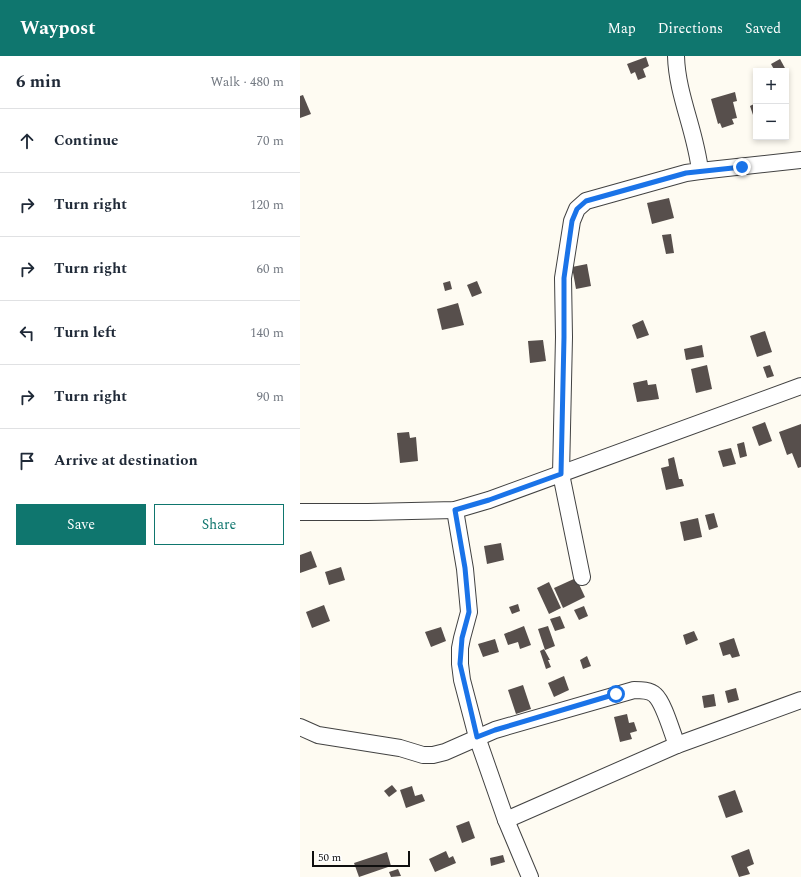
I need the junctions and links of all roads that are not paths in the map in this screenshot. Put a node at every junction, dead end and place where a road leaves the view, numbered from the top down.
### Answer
1 (676, 56) edge
2 (801, 160) edge
3 (700, 171) junction
4 (801, 386) edge
5 (561, 474) junction
6 (455, 510) junction
7 (300, 512) edge
8 (582, 577) dead end
9 (801, 700) edge
10 (300, 727) edge
11 (477, 737) junction
12 (676, 746) junction
13 (506, 820) junction
14 (530, 877) edge

1 - 3 street
2 - 3 street
3 - 5 street
4 - 5 street
5 - 6 street
5 - 8 street
6 - 7 street
6 - 11 street
9 - 12 street
10 - 11 street
11 - 12 street
11 - 13 street
12 - 13 street
13 - 14 street

